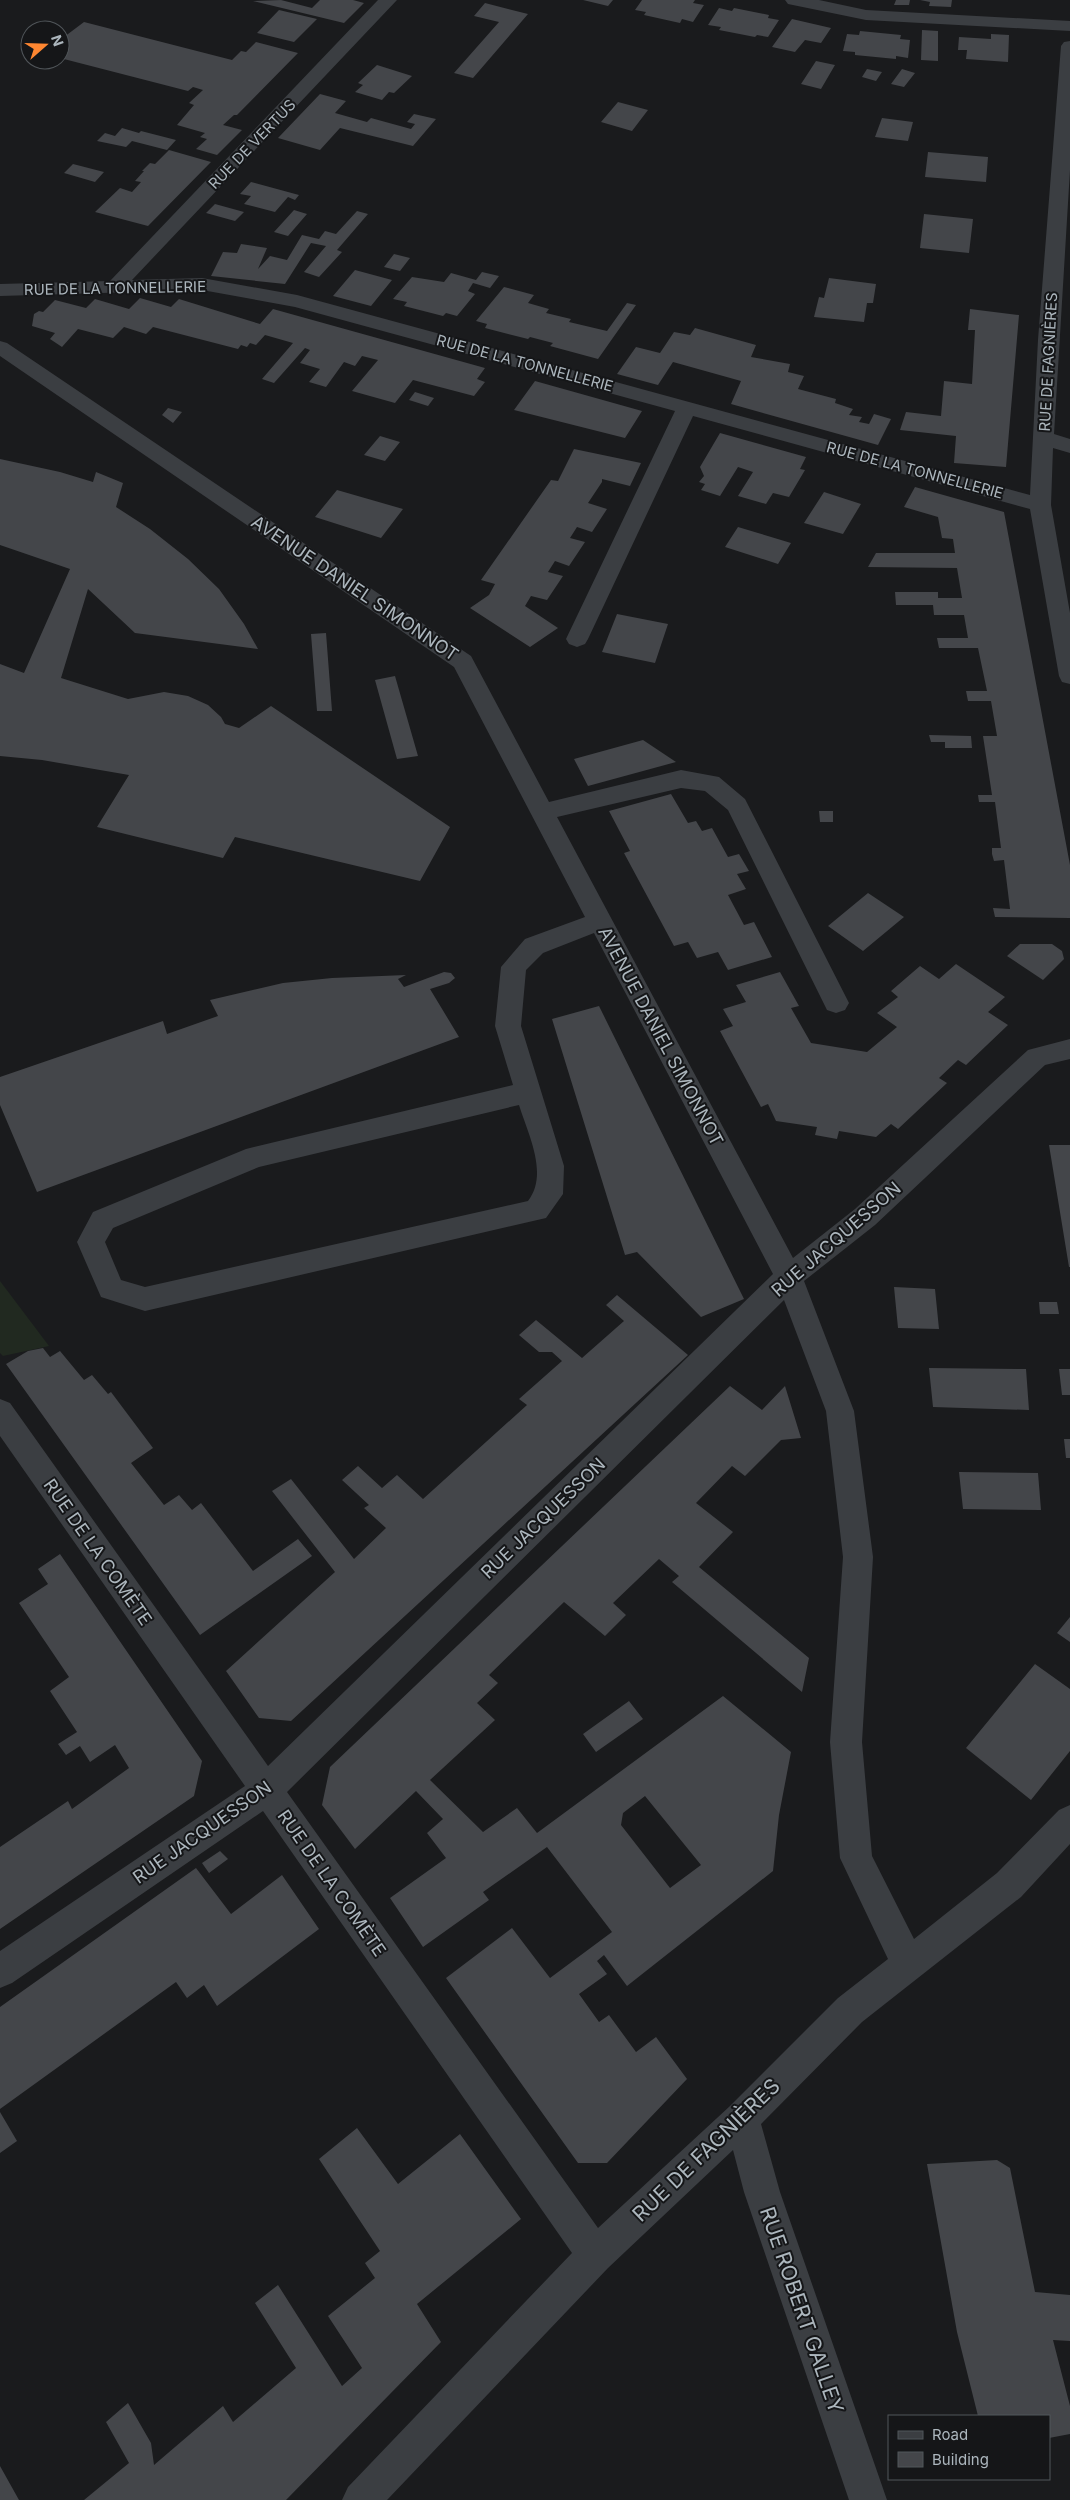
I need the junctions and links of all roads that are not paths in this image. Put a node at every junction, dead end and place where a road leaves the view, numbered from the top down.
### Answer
1 (388, 0) edge
2 (794, 0) edge
3 (1070, 26) edge
4 (1070, 46) edge
5 (1067, 130) edge
6 (115, 287) junction
7 (0, 290) edge
8 (0, 347) edge
9 (687, 408) junction
10 (1044, 438) junction
11 (1070, 446) edge
12 (1040, 505) junction
13 (577, 639) dead end
14 (1070, 676) edge
15 (542, 812) junction
16 (600, 921) junction
17 (836, 1004) dead end
18 (1070, 1048) edge
19 (528, 1092) junction
20 (789, 1277) junction
21 (0, 1412) edge
22 (266, 1790) junction
23 (1070, 1821) edge
24 (909, 1965) junction
25 (0, 1971) edge
26 (742, 2118) junction
27 (595, 2256) junction
28 (361, 2500) edge
29 (868, 2500) edge

1 - 6 street, RUE DE VERTUS
2 - 3 street
4 - 5 street, RUE DE FAGNIÈRES
5 - 10 street, RUE DE FAGNIÈRES
6 - 7 street, RUE DE LA TONNELLERIE
6 - 9 street, RUE DE LA TONNELLERIE
8 - 15 street, AVENUE DANIEL SIMONNOT
9 - 12 street, RUE DE LA TONNELLERIE
9 - 13 street
10 - 11 street
10 - 12 street, RUE DE FAGNIÈRES
12 - 14 street, RUE DE FAGNIÈRES
15 - 16 street, AVENUE DANIEL SIMONNOT
15 - 17 street
16 - 19 street
16 - 20 street, AVENUE DANIEL SIMONNOT
18 - 20 street, RUE JACQUESSON
19 - 19 street
20 - 22 street, RUE JACQUESSON
20 - 24 street, AVENUE DANIEL SIMONNOT
21 - 22 street, RUE DE LA COMÈTE
22 - 25 street, RUE JACQUESSON
22 - 27 street, RUE DE LA COMÈTE
23 - 24 street, RUE DE FAGNIÈRES
24 - 26 street, RUE DE FAGNIÈRES
26 - 27 street, RUE DE FAGNIÈRES
26 - 29 street, RUE ROBERT GALLEY
27 - 28 street, RUE DE FAGNIÈRES

